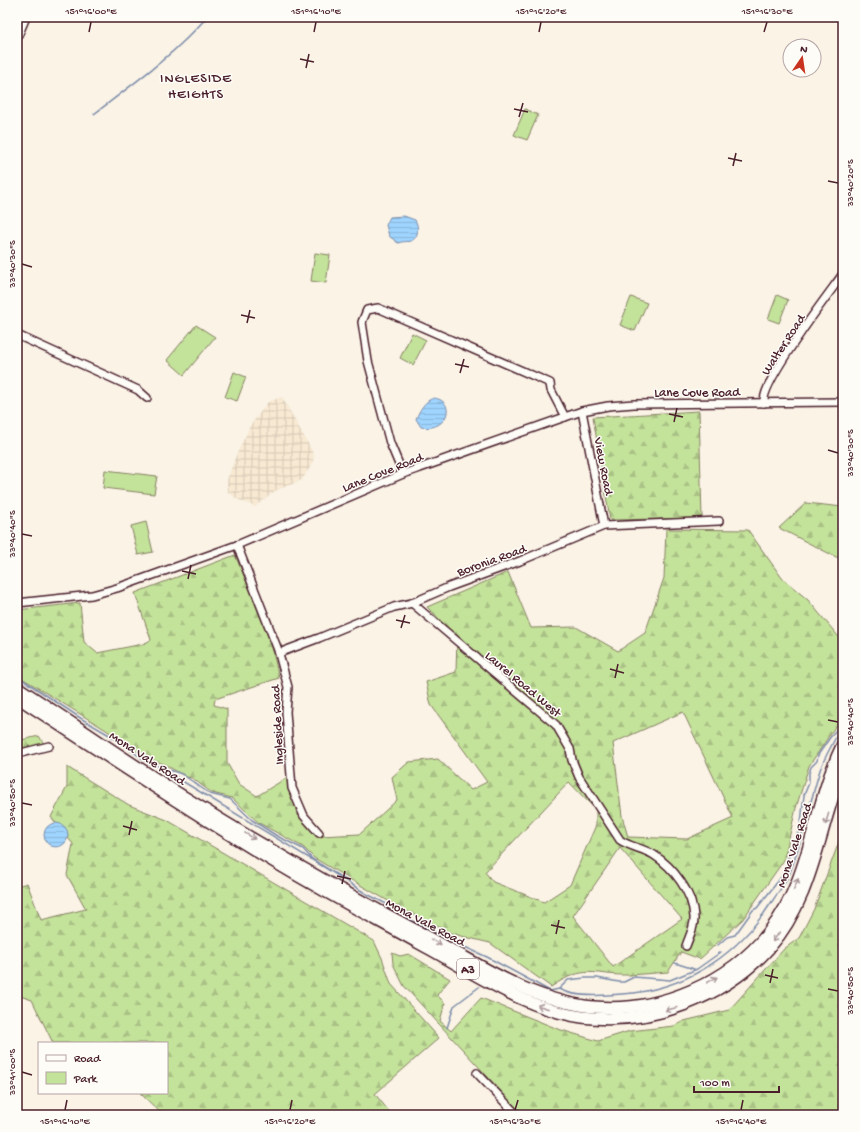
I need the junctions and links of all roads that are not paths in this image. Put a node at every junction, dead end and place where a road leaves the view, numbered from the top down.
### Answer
1 (26, 17) edge
2 (17, 38) edge
3 (843, 274) edge
4 (17, 335) edge
5 (147, 398) dead end
6 (843, 402) edge
7 (764, 403) junction
8 (582, 411) junction
9 (565, 417) junction
10 (403, 474) junction
11 (718, 521) dead end
12 (604, 526) junction
13 (237, 545) junction
14 (17, 602) edge
15 (412, 603) junction
16 (279, 653) junction
17 (17, 687) edge
18 (17, 697) edge
19 (843, 744) edge
20 (49, 746) dead end
21 (17, 754) edge
22 (843, 768) edge
23 (319, 833) dead end
24 (686, 946) dead end
25 (477, 1073) dead end
26 (518, 1115) edge

1 - 2 street
3 - 7 street, Walter Road
4 - 5 street
6 - 7 street
7 - 8 street, Lane Cove Road
8 - 9 street, Lane Cove Road
8 - 12 street, View Road
9 - 10 street, Lane Cove Road
9 - 10 street
10 - 13 street, Lane Cove Road
11 - 12 street, Boronia Road
12 - 15 street, Boronia Road
13 - 14 street, Lane Cove Road
13 - 16 street, Ingleside Road
15 - 16 street, Boronia Road
15 - 24 street, Laurel Road West
16 - 23 street, Ingleside Road
17 -> 19 highway, Mona Vale Road / A3
22 -> 18 highway, Mona Vale Road / A3
20 - 21 street
25 - 26 street

